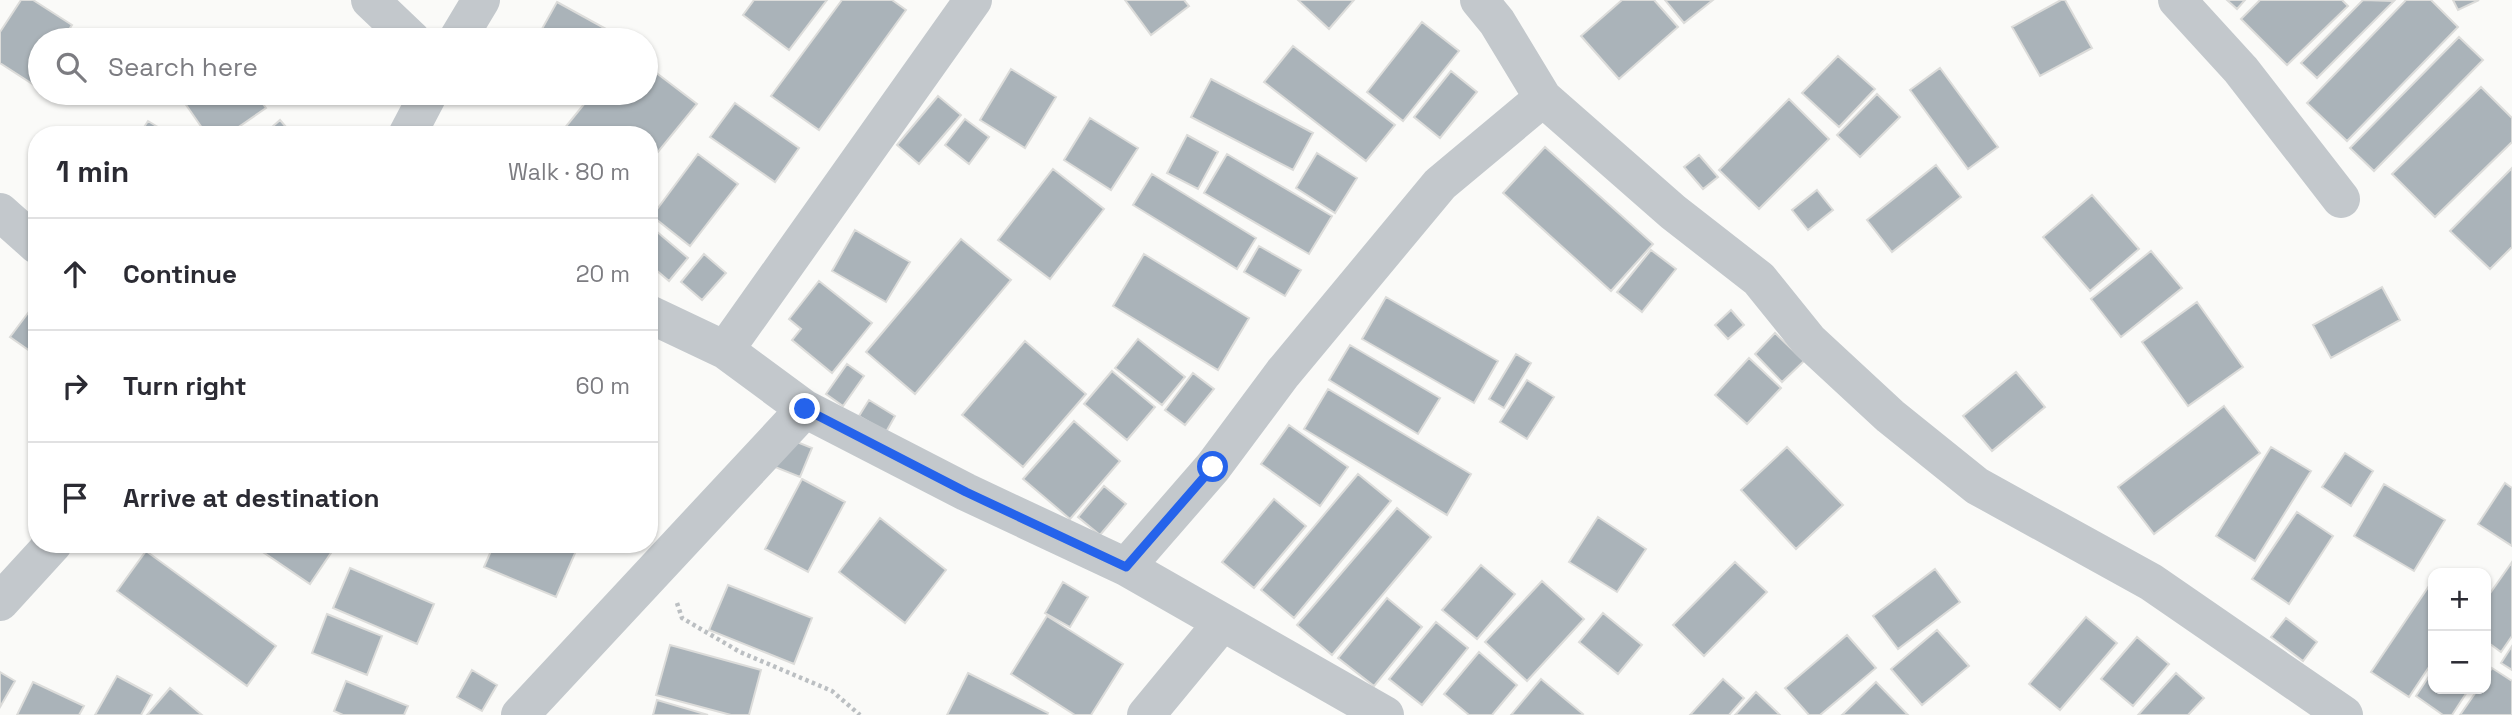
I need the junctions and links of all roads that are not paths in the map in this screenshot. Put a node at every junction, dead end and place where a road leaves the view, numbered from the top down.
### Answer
1 (370, 0) edge
2 (481, 0) edge
3 (973, 0) edge
4 (1479, 0) edge
5 (2178, 0) edge
6 (399, 28) edge
7 (464, 28) edge
8 (1544, 98) junction
9 (423, 105) edge
10 (412, 126) edge
11 (2341, 200) dead end
12 (0, 212) edge
13 (28, 237) edge
14 (658, 318) edge
15 (725, 350) junction
16 (805, 409) junction
17 (45, 553) edge
18 (1126, 567) junction
19 (0, 602) edge
20 (1222, 623) junction
21 (520, 715) edge
22 (1146, 715) edge
23 (1385, 715) edge
24 (2344, 715) edge

1 - 6 street
2 - 7 street
3 - 15 street
4 - 8 street
5 - 11 street
8 - 18 street
8 - 24 street
9 - 10 street
12 - 13 street
14 - 15 street
15 - 16 street
16 - 18 street
16 - 21 street
17 - 19 street
18 - 20 street
20 - 22 street
20 - 23 street

